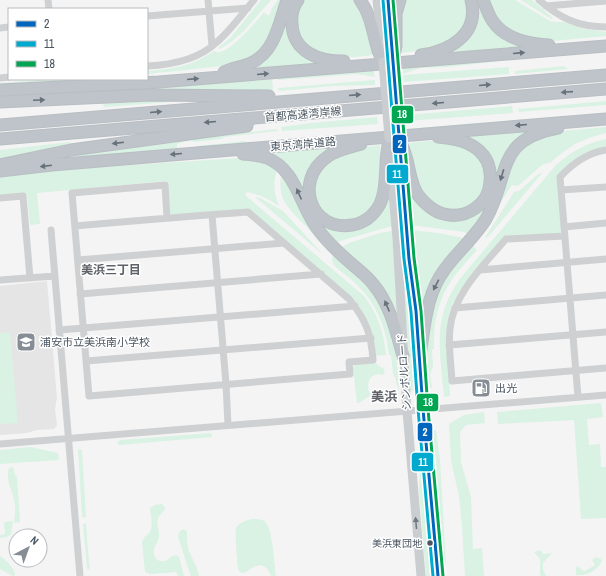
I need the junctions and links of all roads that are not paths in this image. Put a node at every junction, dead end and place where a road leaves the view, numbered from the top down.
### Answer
1 (208, 0) edge
2 (254, 0) edge
3 (287, 0) edge
4 (298, 0) edge
5 (360, 0) edge
6 (378, 0) edge
7 (388, 0) edge
8 (400, 0) edge
9 (471, 0) edge
10 (483, 0) edge
11 (539, 0) edge
12 (606, 1) edge
13 (546, 6) junction
14 (248, 8) junction
15 (209, 11) junction
16 (148, 16) edge
17 (606, 27) edge
18 (212, 46) junction
19 (606, 46) edge
20 (583, 48) junction
21 (382, 62) junction
22 (406, 62) junction
23 (148, 66) edge
24 (606, 75) edge
25 (211, 78) junction
26 (606, 89) edge
27 (0, 90) edge
28 (332, 97) junction
29 (0, 102) edge
30 (323, 112) junction
31 (606, 119) edge
32 (587, 120) junction
33 (0, 124) edge
34 (414, 134) junction
35 (376, 137) junction
36 (394, 137) junction
37 (0, 139) edge
38 (606, 150) edge
39 (214, 151) junction
40 (0, 165) edge
41 (0, 171) edge
42 (606, 187) edge
43 (561, 190) junction
44 (0, 198) edge
45 (212, 215) junction
46 (167, 218) junction
47 (606, 223) edge
48 (75, 226) junction
49 (564, 227) junction
50 (51, 230) dead end
51 (565, 236) junction
52 (284, 243) junction
53 (214, 249) junction
54 (606, 259) edge
55 (78, 260) junction
56 (567, 262) junction
57 (480, 270) junction
58 (321, 274) junction
59 (55, 276) junction
60 (30, 278) junction
61 (0, 280) edge
62 (217, 283) junction
63 (80, 294) junction
64 (606, 295) edge
65 (570, 298) junction
66 (355, 306) junction
67 (455, 308) junction
68 (220, 316) junction
69 (83, 328) junction
70 (59, 330) junction
71 (606, 332) edge
72 (573, 335) junction
73 (370, 338) junction
74 (449, 345) junction
75 (223, 350) junction
76 (420, 355) junction
77 (403, 356) junction
78 (86, 361) junction
79 (606, 368) edge
80 (576, 371) junction
81 (226, 384) junction
82 (606, 395) edge
83 (578, 397) junction
84 (423, 409) junction
85 (407, 411) junction
86 (228, 425) junction
87 (68, 438) junction
88 (0, 444) edge
89 (80, 576) edge
90 (421, 576) edge
91 (438, 576) edge

1 - 15 street
2 - 14 street
3 - 25 highway
4 - 21 highway
5 - 21 highway
6 - 21 main road, シンボルロード
7 - 21 main road, シンボルロード
8 - 21 highway
9 - 22 highway
10 - 20 highway
11 - 13 street
12 - 13 street
13 - 17 street
14 - 15 street
14 - 18 street
15 - 16 street
15 - 18 street
18 - 23 street
19 - 20 highway
22 -> 20 highway
21 - 22 highway
25 -> 21 highway
21 - 36 main road, シンボルロード, bridge
28 -> 24 highway, 首都高速湾岸線
27 -> 25 highway
26 -> 30 highway, 首都高速湾岸線
29 -> 28 highway
33 -> 28 highway, 首都高速湾岸線
30 -> 37 highway, 首都高速湾岸線
30 -> 40 highway
31 - 32 highway, 東京湾岸道路
32 -> 34 highway, 東京湾岸道路
32 -> 76 highway
34 - 35 highway, 東京湾岸道路
34 - 36 highway
35 - 36 highway
35 - 39 highway, 東京湾岸道路
36 - 76 main road, シンボルロード
36 - 77 main road, シンボルロード
38 - 43 street
39 -> 41 highway, 東京湾岸道路
77 -> 39 highway
42 - 43 street
43 - 49 street
44 - 60 street
45 - 46 street
45 - 52 street
45 - 53 street
46 - 48 street
46 - 48 street
47 - 49 street
48 - 55 street
49 - 51 street
50 - 59 street
51 - 56 street
51 - 57 street
52 - 53 street
52 - 58 street
53 - 55 street
53 - 62 street
54 - 56 street
55 - 63 street
56 - 57 street
56 - 65 street
57 - 67 street
58 - 62 street
58 - 66 street
59 - 60 street
59 - 70 street
60 - 61 street
62 - 63 street
62 - 68 street
63 - 69 street
64 - 65 street
65 - 67 street
65 - 72 street
66 - 68 street
66 - 73 street
67 - 74 street
68 - 69 street
68 - 75 street
69 - 70 street
69 - 78 street
70 - 87 street
71 - 72 street
72 - 74 street
72 - 80 street
73 - 75 street
73 - 81 street
74 - 80 street
75 - 78 street
75 - 81 street
76 - 84 main road, シンボルロード
77 - 85 main road, シンボルロード
78 - 81 street
79 - 80 street
80 - 83 street
81 - 86 street
82 - 83 street
83 - 84 street
84 - 85 street
84 - 91 main road, シンボルロード
85 - 86 street
90 -> 85 main road, シンボルロード
86 - 87 street
87 - 88 street
87 - 89 street

